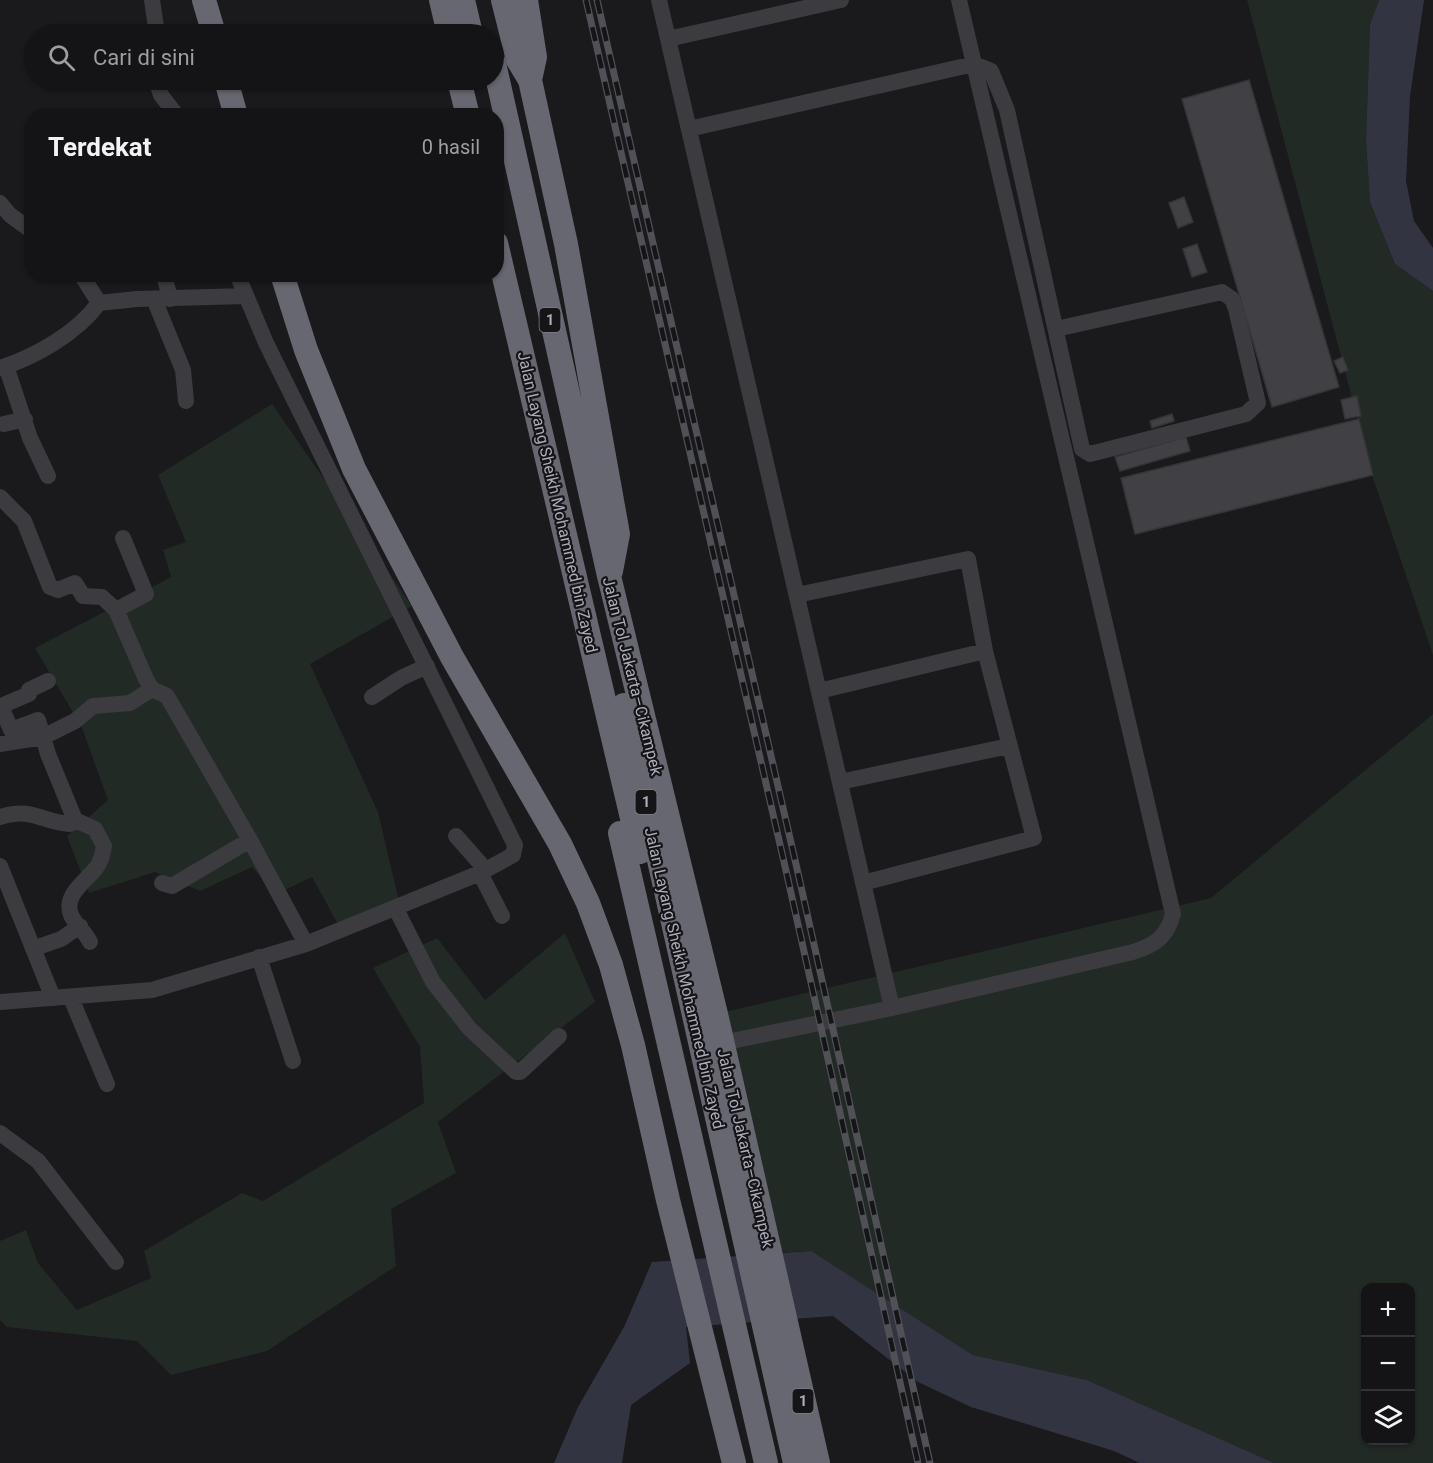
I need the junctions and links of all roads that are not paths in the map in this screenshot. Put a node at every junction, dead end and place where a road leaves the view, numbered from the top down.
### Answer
1 (152, 0) edge
2 (204, 0) edge
3 (432, 0) edge
4 (441, 0) edge
5 (463, 0) edge
6 (480, 0) edge
7 (503, 0) edge
8 (526, 0) edge
9 (659, 0) edge
10 (841, 0) edge
11 (959, 0) edge
12 (156, 24) edge
13 (211, 24) edge
14 (438, 24) edge
15 (447, 24) edge
16 (469, 24) edge
17 (486, 24) edge
18 (668, 39) junction
19 (974, 64) junction
20 (531, 80) junction
21 (159, 90) edge
22 (229, 90) edge
23 (452, 90) edge
24 (462, 90) edge
25 (484, 90) edge
26 (500, 90) edge
27 (171, 108) edge
28 (234, 108) edge
29 (457, 108) edge
30 (466, 108) edge
31 (488, 108) edge
32 (689, 129) junction
33 (504, 176) edge
34 (0, 203) edge
35 (24, 225) edge
36 (504, 277) edge
37 (86, 282) edge
38 (163, 282) edge
39 (240, 282) edge
40 (285, 282) edge
41 (496, 282) edge
42 (246, 296) junction
43 (162, 299) junction
44 (99, 303) junction
45 (1056, 328) junction
46 (3, 367) edge
47 (186, 401) dead end
48 (25, 418) junction
49 (4, 424) dead end
50 (48, 476) dead end
51 (0, 497) edge
52 (123, 538) dead end
53 (609, 576) junction
54 (796, 595) junction
55 (116, 610) junction
56 (985, 651) junction
57 (427, 666) junction
58 (48, 681) dead end
59 (152, 689) junction
60 (819, 691) junction
61 (372, 697) dead end
62 (43, 738) junction
63 (0, 744) edge
64 (1009, 746) junction
65 (840, 782) junction
66 (0, 816) edge
67 (75, 820) junction
68 (456, 836) dead end
69 (250, 840) junction
70 (0, 866) edge
71 (483, 872) junction
72 (863, 883) junction
73 (162, 884) dead end
74 (396, 909) junction
75 (502, 916) dead end
76 (80, 926) junction
77 (90, 942) dead end
78 (306, 944) junction
79 (35, 948) junction
80 (259, 957) junction
81 (53, 998) junction
82 (70, 998) junction
83 (0, 1002) edge
84 (892, 1008) junction
85 (558, 1036) dead end
86 (722, 1043) junction
87 (293, 1061) dead end
88 (107, 1083) dead end
89 (0, 1133) edge
90 (116, 1262) dead end
91 (734, 1463) edge
92 (766, 1463) edge
93 (780, 1463) edge
94 (795, 1463) edge
95 (818, 1463) edge

1 - 12 street
2 - 13 highway
3 - 14 highway
4 - 15 highway
5 - 16 highway
6 - 17 highway
7 - 20 highway
8 - 20 highway
9 - 18 street
10 - 18 street
11 - 19 street
18 - 32 street
19 - 32 street
19 - 45 street
19 - 84 street
20 - 53 highway
21 - 27 street
22 - 28 highway
23 - 29 highway
24 - 30 highway
25 - 31 highway
26 - 53 highway, Jalan Tol Jakarta–Cikampek / 1
32 - 54 street
33 - 94 highway, Jalan Layang Sheikh Mohammed bin Zayed / 1
34 - 35 street
36 - 93 highway, Jalan Layang Sheikh Mohammed bin Zayed / 1
37 - 44 street
38 - 43 street
39 - 42 street
40 - 91 highway
41 - 92 highway, 1
42 - 43 street
42 - 57 street
43 - 44 street
43 - 47 street
44 - 46 street
45 - 45 street
46 - 48 street
48 - 49 street
48 - 50 street
51 - 55 street
52 - 55 street
53 - 86 highway, Jalan Tol Jakarta–Cikampek / 1
54 - 56 street
54 - 60 street
55 - 59 street
56 - 60 street
56 - 64 street
57 - 61 street
57 - 71 street
58 - 62 street
59 - 62 street
59 - 69 street
60 - 65 street
62 - 63 street
62 - 67 street
64 - 65 street
64 - 72 street
65 - 72 street
66 - 67 street
67 - 76 street
68 - 71 street
69 - 73 street
69 - 78 street
70 - 79 street
71 - 74 street
71 - 75 street
72 - 84 street
74 - 78 street
74 - 85 street
76 - 77 street
76 - 79 street
78 - 80 street
79 - 81 street
80 - 82 street
80 - 87 street
81 - 82 street
81 - 83 street
82 - 88 street
84 - 86 street
86 - 95 highway, Jalan Tol Jakarta–Cikampek / 1
89 - 90 street

